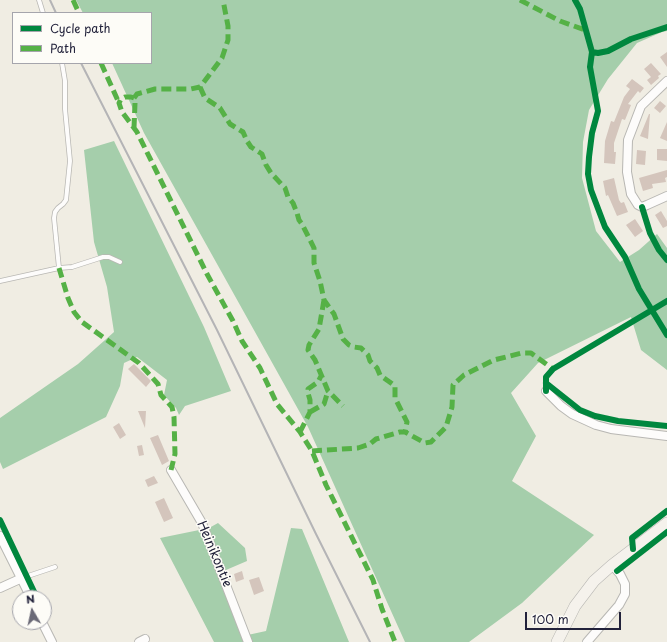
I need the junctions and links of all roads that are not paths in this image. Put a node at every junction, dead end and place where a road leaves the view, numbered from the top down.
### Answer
1 (39, 0) edge
2 (44, 12) edge
3 (62, 64) edge
4 (667, 81) edge
5 (667, 196) edge
6 (120, 262) dead end
7 (59, 268) junction
8 (0, 281) edge
9 (546, 391) dead end
10 (667, 436) edge
11 (171, 470) dead end
12 (667, 523) edge
13 (0, 536) edge
14 (612, 564) junction
15 (55, 567) dead end
16 (22, 578) junction
17 (0, 588) edge
18 (27, 590) edge
19 (46, 630) edge
20 (52, 642) edge
21 (248, 642) edge
22 (557, 642) edge
23 (587, 642) edge

1 - 2 lane
3 - 7 lane
4 - 5 street
6 - 7 lane
7 - 8 lane
9 - 10 street
11 - 21 street, Heinikontie
12 - 14 main road
13 - 16 street
14 - 22 main road
14 - 23 street
15 - 16 lane
16 - 17 street
16 - 18 street
19 - 20 street

